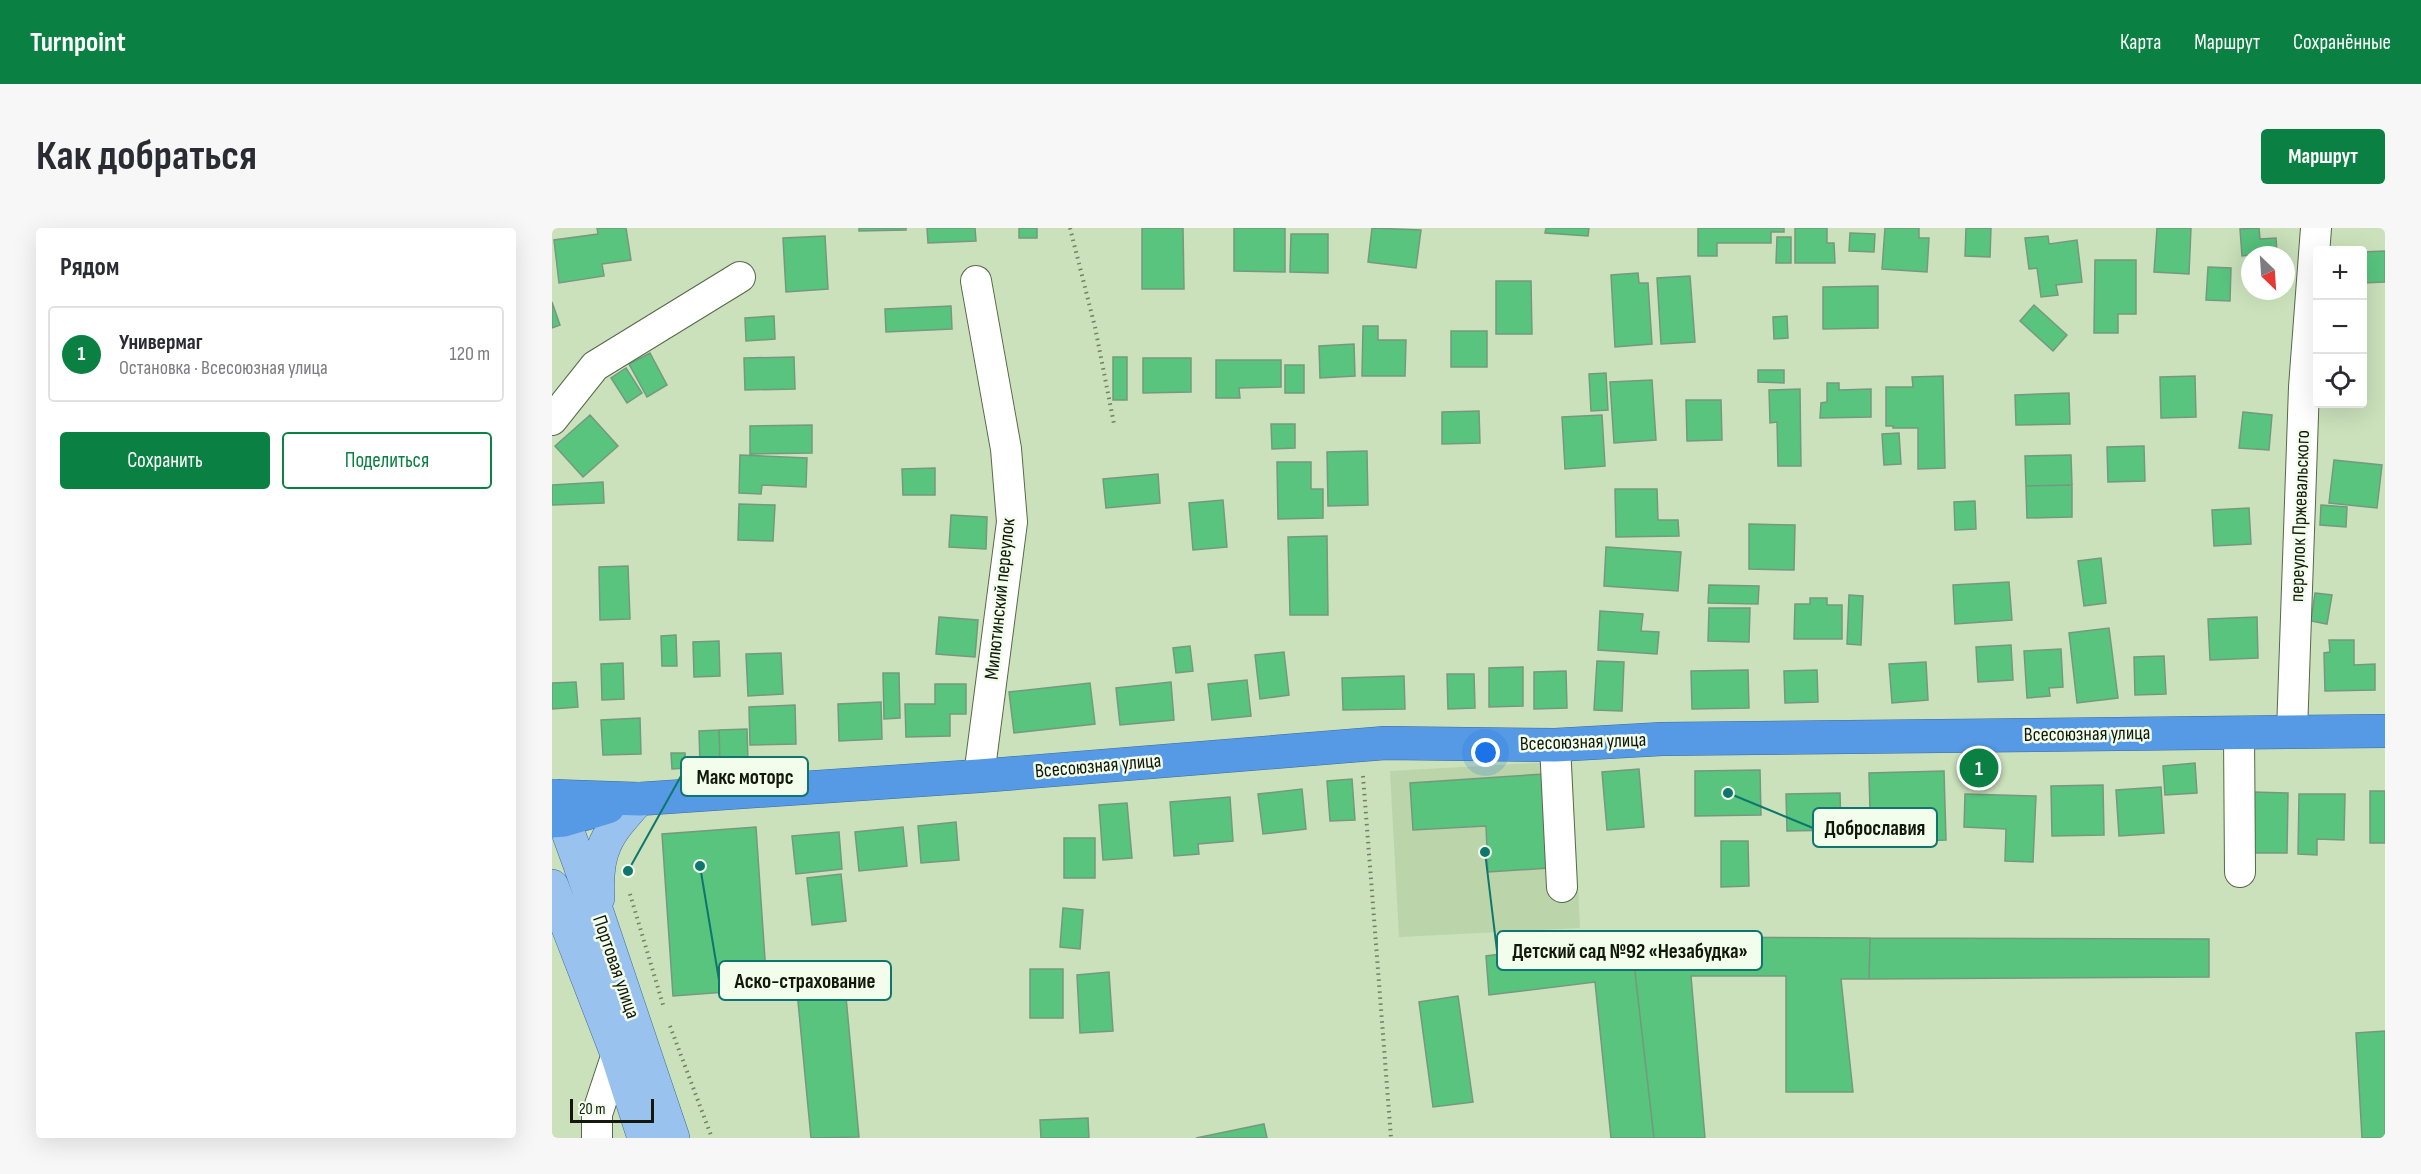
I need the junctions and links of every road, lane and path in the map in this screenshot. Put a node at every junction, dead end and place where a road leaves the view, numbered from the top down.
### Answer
1 (1070, 228) edge
2 (2316, 228) edge
3 (740, 277) dead end
4 (976, 281) dead end
5 (552, 420) edge
6 (1114, 424) dead end
7 (2385, 731) edge
8 (2239, 732) junction
9 (2292, 732) junction
10 (1361, 745) junction
11 (1556, 745) junction
12 (979, 776) junction
13 (639, 799) junction
14 (556, 808) edge
15 (2240, 872) dead end
16 (552, 886) edge
17 (1562, 887) dead end
18 (630, 893) dead end
19 (559, 912) edge
20 (598, 915) junction
21 (617, 1054) junction
22 (597, 1138) edge
23 (644, 1138) edge
24 (673, 1138) edge
25 (712, 1138) edge
26 (1391, 1138) edge

1 - 6 path
2 - 9 street, переулок Пржевальского
3 - 5 street
4 - 12 street, Милютинский переулок
7 - 9 highway, Всесоюзная улица
8 - 9 highway, Всесоюзная улица
8 - 11 highway, Всесоюзная улица
8 - 15 street
10 - 11 highway, Всесоюзная улица
10 - 12 highway, Всесоюзная улица
10 - 26 path
11 - 17 street
12 - 13 highway, Всесоюзная улица
13 - 14 highway, Всесоюзная улица
13 - 20 main road
14 - 20 main road, Портовая улица
16 - 19 main road, Портовая улица
18 - 25 path
19 - 21 main road, Портовая улица
20 - 24 main road, Портовая улица
21 - 22 street
21 - 23 main road, Портовая улица

